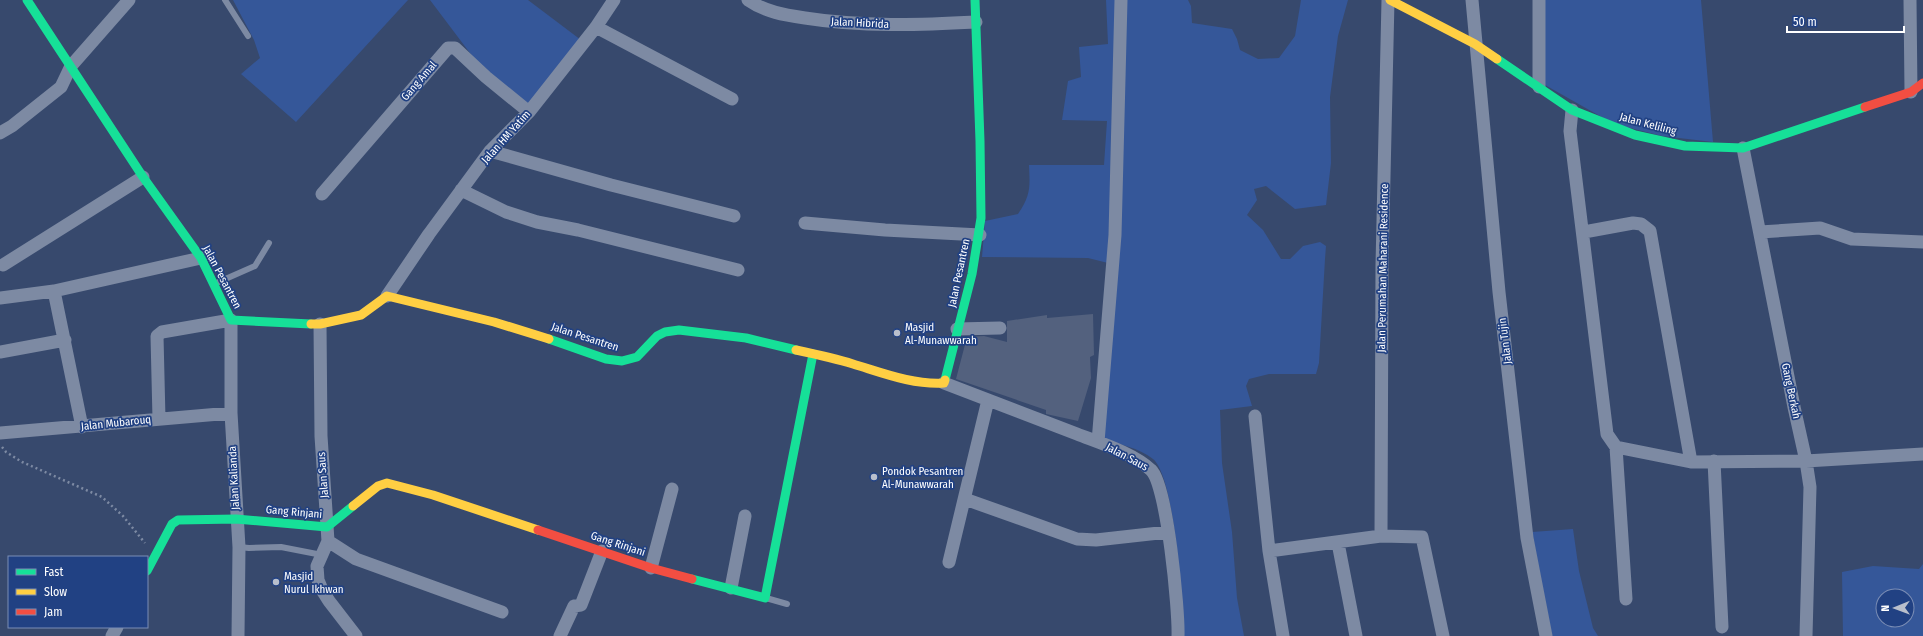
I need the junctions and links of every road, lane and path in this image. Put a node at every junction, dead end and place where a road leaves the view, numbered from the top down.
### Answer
1 (27, 0) edge
2 (129, 0) edge
3 (225, 0) edge
4 (614, 0) edge
5 (748, 0) edge
6 (975, 0) edge
7 (1121, 0) edge
8 (1389, 0) edge
9 (1472, 0) edge
10 (1539, 0) edge
11 (1910, 0) edge
12 (976, 22) junction
13 (596, 27) junction
14 (248, 36) dead end
15 (1475, 44) junction
16 (71, 66) junction
17 (1923, 84) edge
18 (1540, 87) junction
19 (1911, 92) junction
20 (732, 99) dead end
21 (1572, 110) junction
22 (529, 112) junction
23 (0, 133) edge
24 (1743, 148) junction
25 (490, 151) junction
26 (143, 177) junction
27 (461, 190) junction
28 (322, 194) dead end
29 (734, 216) dead end
30 (805, 222) dead end
31 (1584, 232) junction
32 (1760, 232) junction
33 (980, 235) junction
34 (269, 242) dead end
35 (1923, 242) edge
36 (201, 258) junction
37 (3, 265) dead end
38 (738, 270) dead end
39 (213, 284) junction
40 (54, 291) junction
41 (387, 296) junction
42 (0, 298) edge
43 (231, 320) junction
44 (320, 324) junction
45 (1000, 328) dead end
46 (957, 329) junction
47 (65, 340) junction
48 (0, 352) edge
49 (813, 354) junction
50 (944, 383) junction
51 (988, 400) junction
52 (231, 412) junction
53 (1255, 416) dead end
54 (159, 419) junction
55 (82, 427) junction
56 (0, 433) edge
57 (1098, 442) junction
58 (0, 444) edge
59 (1616, 447) junction
60 (1923, 454) edge
61 (1714, 461) junction
62 (1806, 461) junction
63 (1691, 462) junction
64 (672, 489) dead end
65 (965, 498) junction
66 (745, 516) dead end
67 (236, 519) junction
68 (327, 527) junction
69 (1168, 532) junction
70 (1381, 536) junction
71 (328, 541) junction
72 (1338, 543) junction
73 (239, 547) junction
74 (602, 551) junction
75 (1269, 551) junction
76 (156, 555) junction
77 (322, 555) junction
78 (949, 562) dead end
79 (651, 568) junction
80 (148, 569) edge
81 (731, 588) junction
82 (765, 598) junction
83 (1626, 599) dead end
84 (787, 604) dead end
85 (502, 612) dead end
86 (1722, 627) dead end
87 (238, 636) edge
88 (356, 636) edge
89 (560, 636) edge
90 (1178, 636) edge
91 (1284, 636) edge
92 (1356, 636) edge
93 (1443, 636) edge
94 (1546, 636) edge
95 (1806, 636) edge

1 - 16 street, Jalan Pesantren
2 - 16 street
3 - 14 lane
4 - 13 street, Jalan HM Yatim
5 - 12 street, Jalan Hibrida
6 - 12 street, Jalan Pesantren
7 - 57 street
8 - 15 street, Jalan Keliling
8 - 70 street, Jalan Perumahan Maharani Residence
9 - 15 street, Jalan Tujin
10 - 18 street
11 - 19 street
12 - 33 street, Jalan Pesantren
13 - 20 street
13 - 22 street, Jalan HM Yatim
15 - 18 street, Jalan Keliling
15 - 94 street, Jalan Tujin
16 - 23 street
16 - 26 street, Jalan Pesantren
17 - 19 street, Jalan Keliling
18 - 21 street, Jalan Keliling
19 - 24 street, Jalan Keliling
21 - 24 street, Jalan Keliling
21 - 31 street
22 - 25 street, Jalan HM Yatim
22 - 28 street, Gang Amal
24 - 32 street, Gang Berkah
25 - 27 street, Jalan HM Yatim
25 - 29 street
26 - 36 street, Jalan Pesantren
26 - 37 street
27 - 38 street
27 - 41 street, Jalan HM Yatim
30 - 33 street
31 - 59 street
31 - 63 street
32 - 35 street
32 - 62 street, Gang Berkah
33 - 46 street, Jalan Pesantren
34 - 39 lane
36 - 39 street, Jalan Pesantren
36 - 40 street
39 - 43 street, Jalan Pesantren
40 - 42 street
40 - 47 street
41 - 44 street, Jalan Pesantren
41 - 49 street, Jalan Pesantren
43 - 44 street, Jalan Pesantren
43 - 52 street, Jalan Kalianda
43 - 54 street
44 - 68 street, Jalan Saus
45 - 46 street
46 - 50 street, Jalan Pesantren
47 - 48 street
47 - 55 street
49 - 50 street, Jalan Pesantren
49 - 82 street
50 - 51 street, Jalan Saus
51 - 57 street, Jalan Saus
51 - 65 street
52 - 54 street, Jalan Mubarouq
52 - 67 street, Jalan Kalianda
53 - 75 street
54 - 55 street, Jalan Mubarouq
55 - 56 street, Jalan Mubarouq
57 - 69 street, Jalan Saus
58 - 76 path
59 - 63 street
59 - 83 street
60 - 62 street
61 - 62 street
61 - 63 street
61 - 86 street
62 - 95 street, Gang Berkah
64 - 79 street
65 - 69 street
65 - 78 street
66 - 81 street
67 - 68 street, Gang Rinjani
67 - 73 street, Jalan Kalianda
67 - 76 street, Gang Rinjani
68 - 71 street, Jalan Saus
68 - 74 street, Gang Rinjani
69 - 90 street, Jalan Saus
70 - 72 street
70 - 93 street
71 - 77 street, Jalan Saus
71 - 85 street
72 - 75 street
72 - 92 street
73 - 77 lane
73 - 87 street, Jalan Kalianda
74 - 79 street, Gang Rinjani
74 - 89 street
75 - 91 street
76 - 80 street
77 - 88 street, Jalan Saus
79 - 81 street, Gang Rinjani
81 - 82 street, Gang Rinjani
82 - 84 lane

